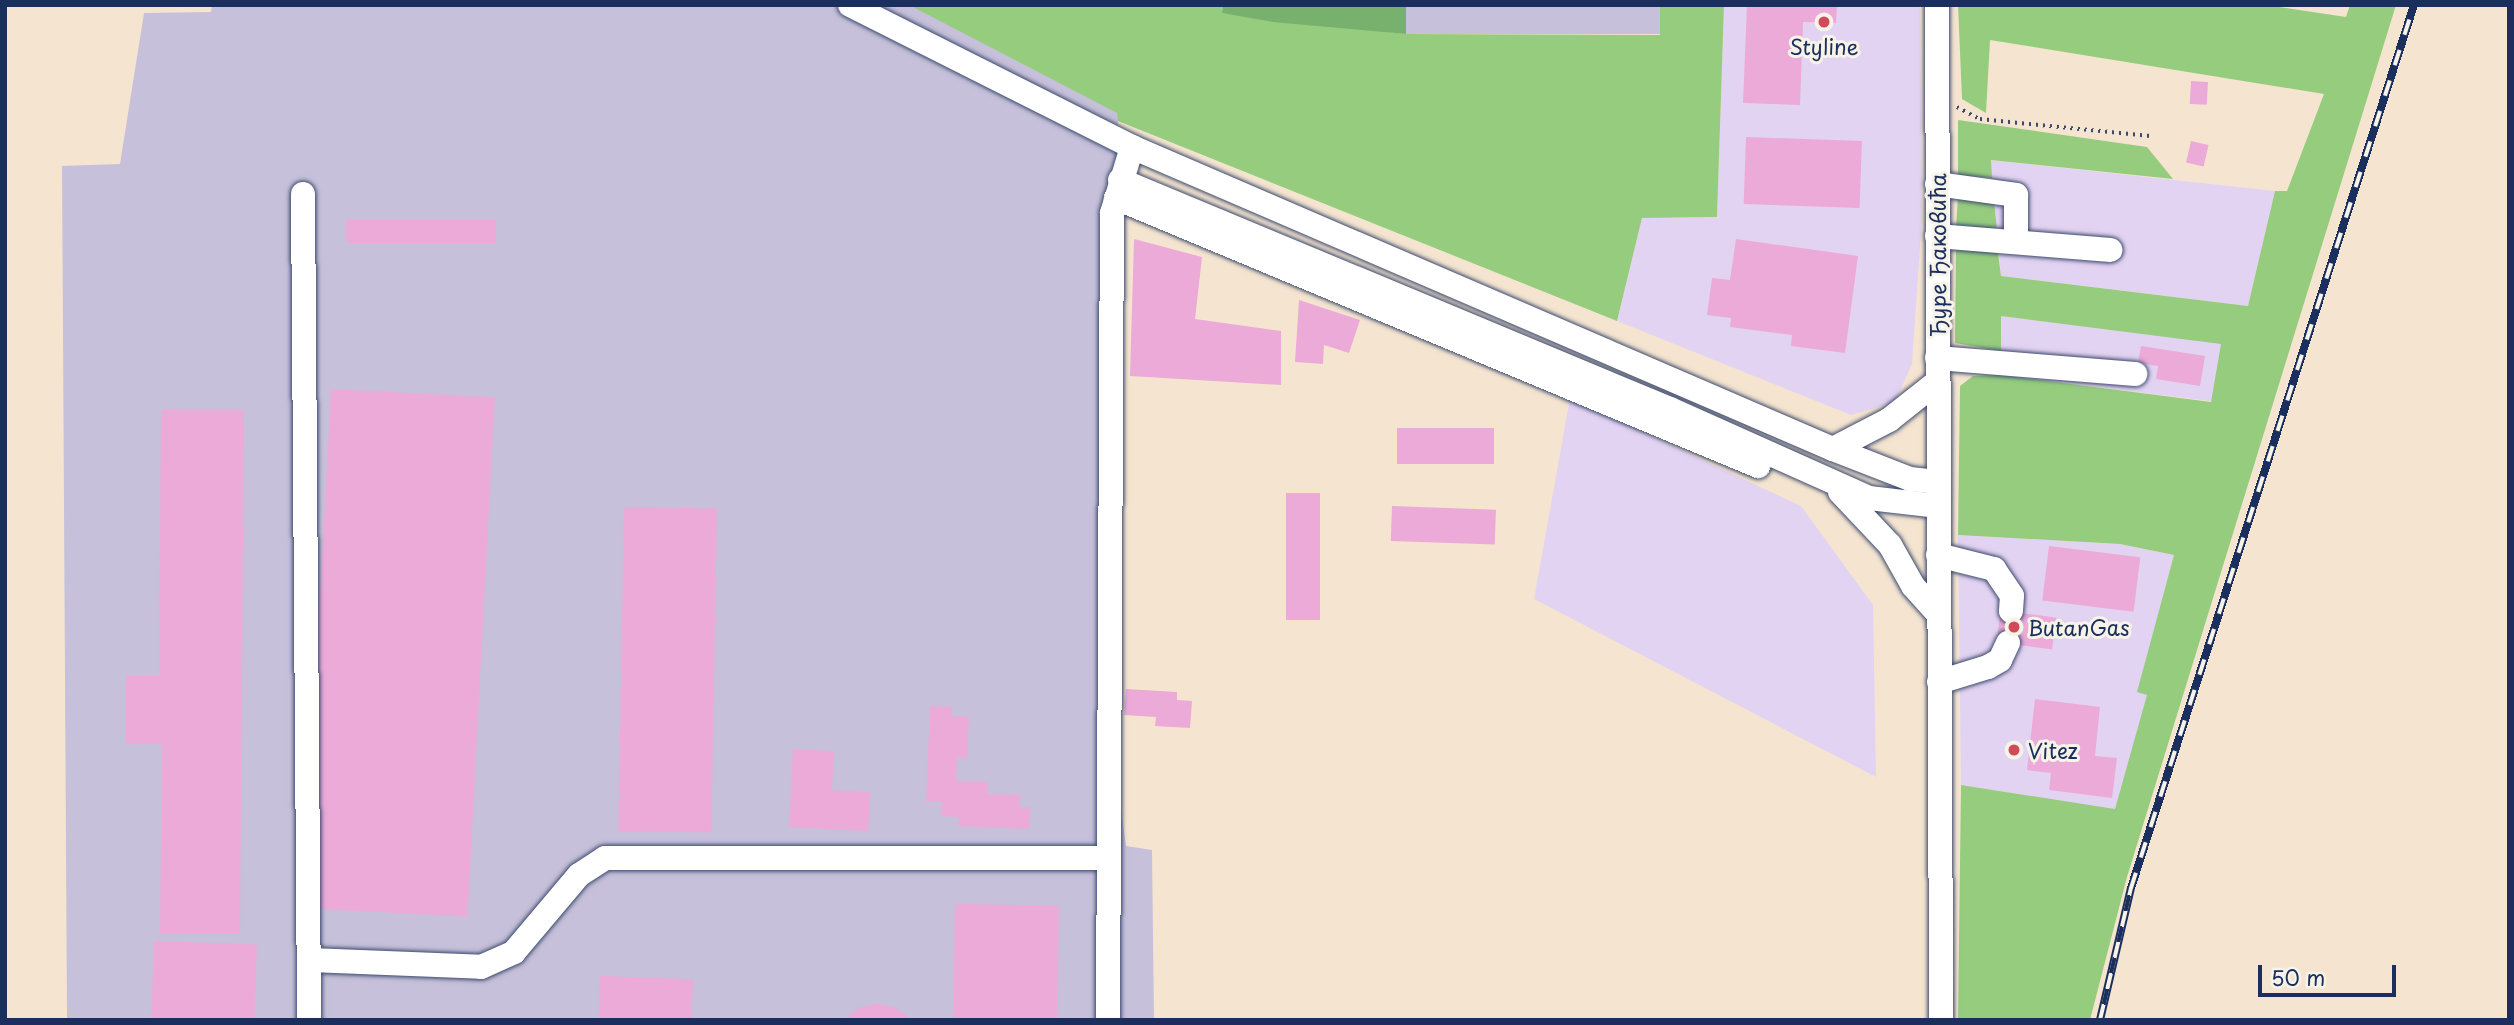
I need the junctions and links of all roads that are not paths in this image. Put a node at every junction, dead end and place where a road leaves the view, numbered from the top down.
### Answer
1 (850, 5) edge
2 (1937, 5) edge
3 (1132, 148) junction
4 (1937, 184) junction
5 (1118, 189) junction
6 (303, 194) dead end
7 (1937, 236) junction
8 (2016, 242) junction
9 (2110, 250) dead end
10 (1937, 370) junction
11 (2135, 374) dead end
12 (1833, 449) junction
13 (1821, 477) junction
14 (1937, 494) junction
15 (1938, 555) junction
16 (2011, 611) dead end
17 (1938, 614) junction
18 (2008, 643) dead end
19 (1939, 682) junction
20 (1107, 858) junction
21 (310, 960) junction
22 (309, 1020) edge
23 (1108, 1020) edge
24 (1941, 1020) edge

1 - 3 street
2 - 4 street, Ђуре Ђаковића
3 - 5 street
3 - 12 street
4 - 7 street, Ђуре Ђаковића
4 - 8 street
5 - 13 street
5 - 20 street
6 - 21 street
7 - 8 street
7 - 10 street, Ђуре Ђаковића
8 - 9 street
10 - 11 street
10 - 12 street
10 - 14 street, Ђуре Ђаковића
12 - 14 street
13 - 14 street
13 - 17 street
14 - 15 street, Ђуре Ђаковића
15 - 16 street
15 - 17 street, Ђуре Ђаковића
17 - 19 street, Ђуре Ђаковића
18 - 19 street
19 - 24 street, Ђуре Ђаковића
20 - 21 street
20 - 23 street
21 - 22 street

